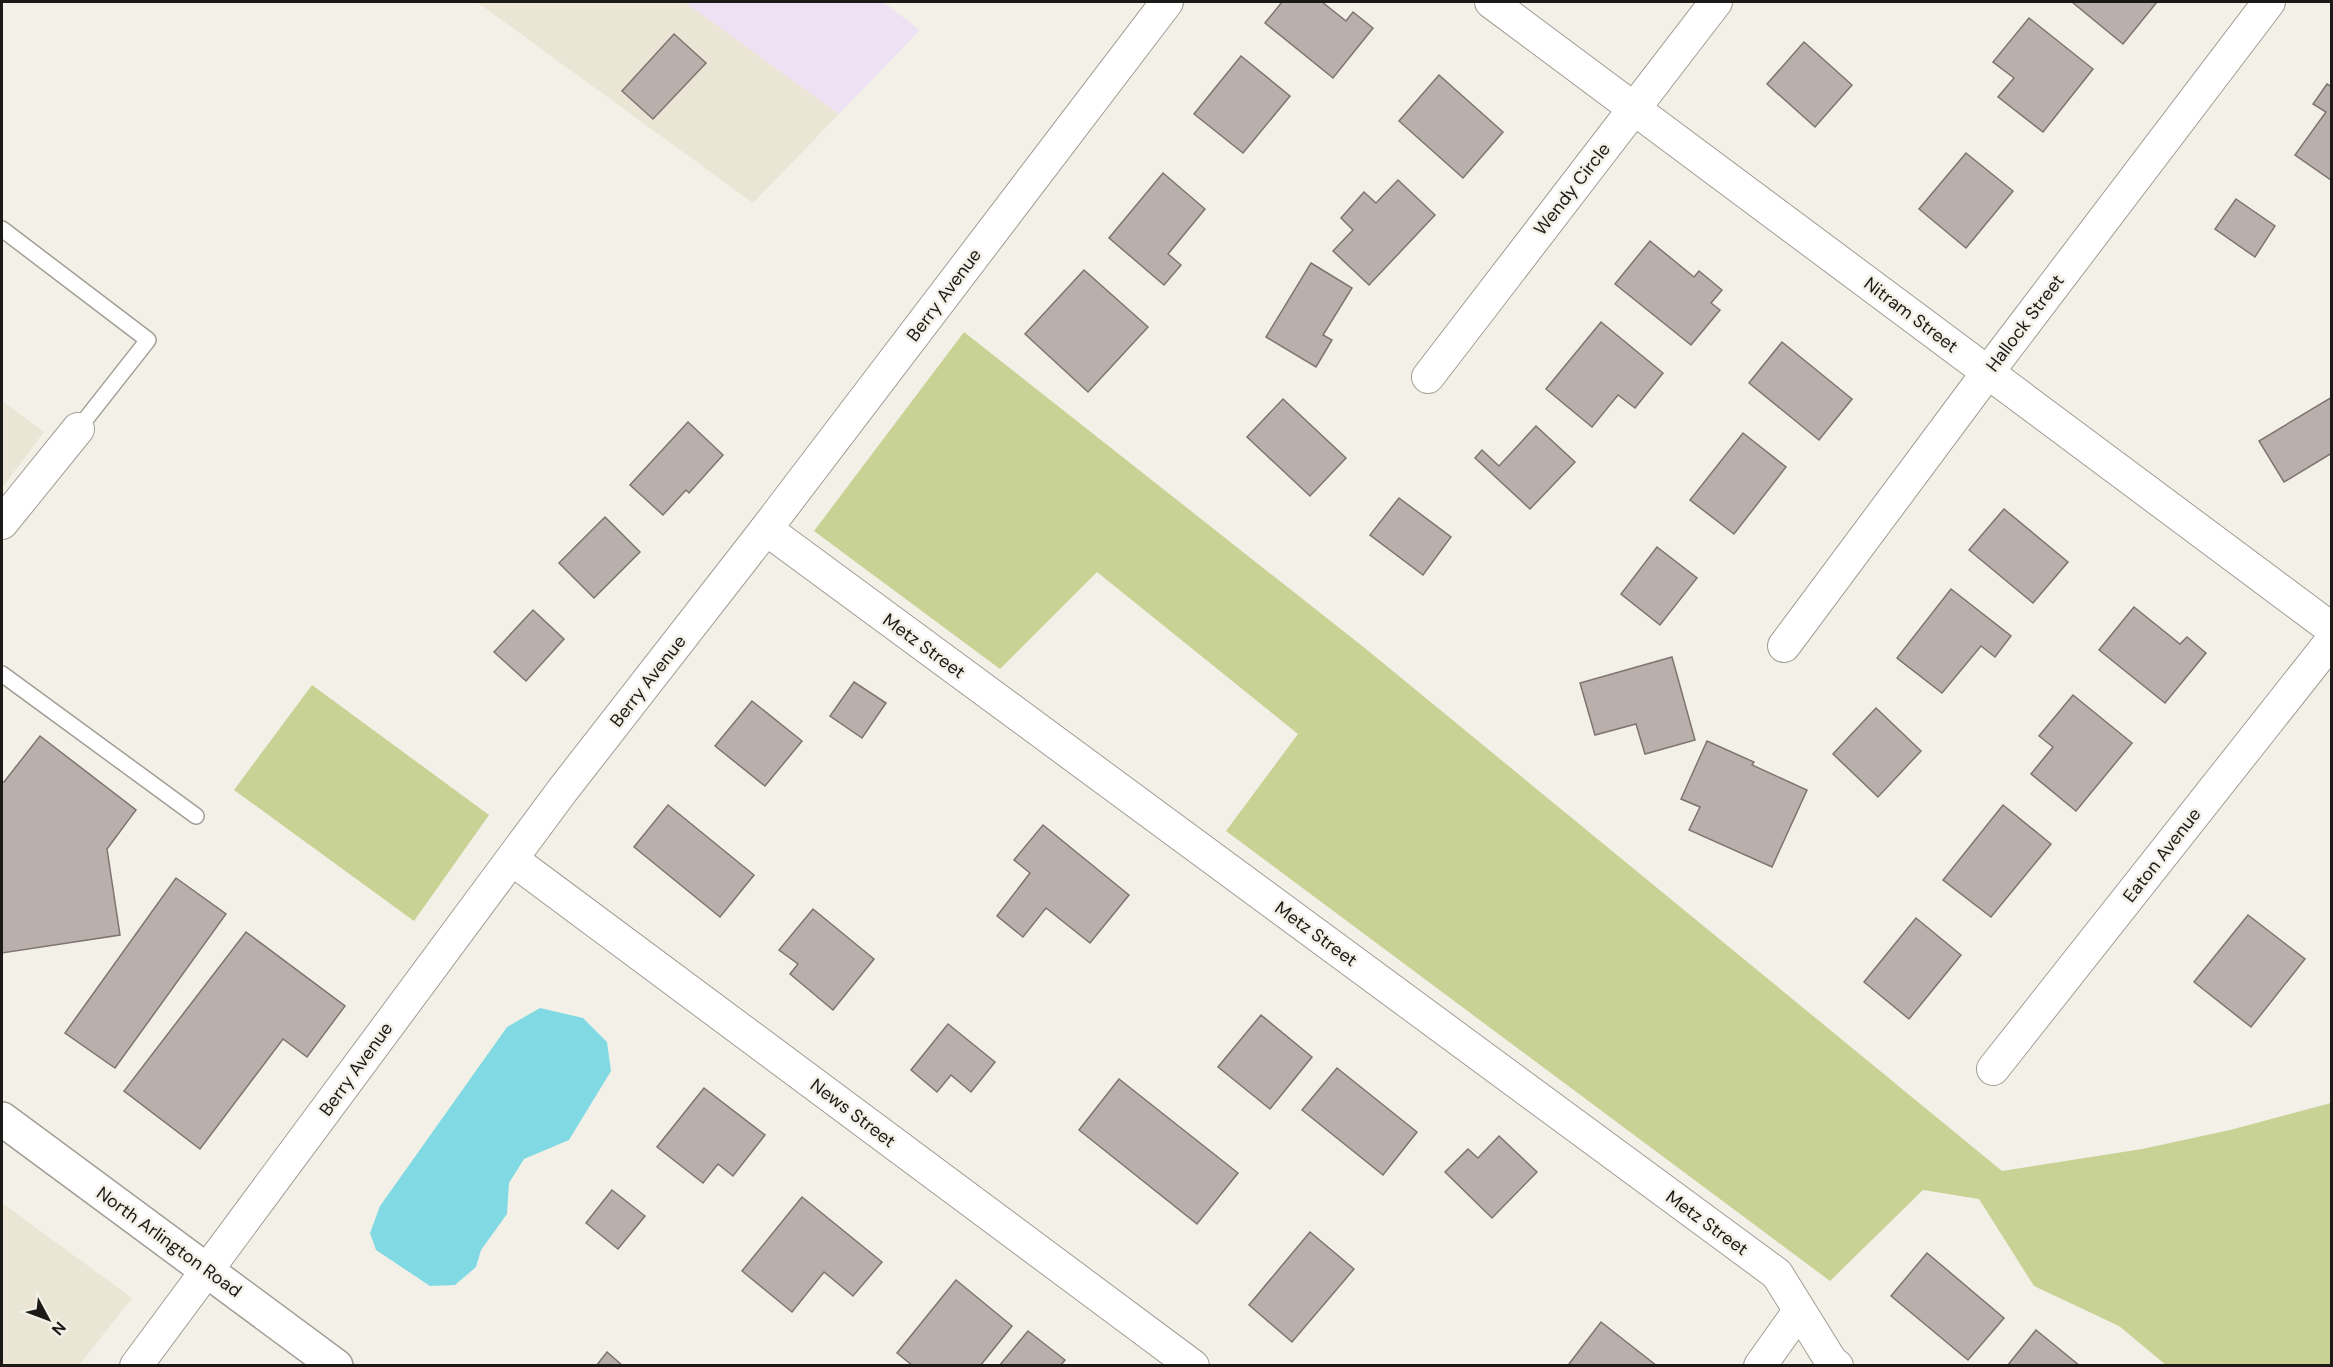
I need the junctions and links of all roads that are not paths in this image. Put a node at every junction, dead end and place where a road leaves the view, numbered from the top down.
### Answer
1 (1167, 2) edge
2 (1491, 2) edge
3 (1716, 2) edge
4 (2269, 2) edge
5 (1634, 108) junction
6 (2, 229) edge
7 (1988, 372) junction
8 (1428, 376) dead end
9 (78, 429) joint
10 (2, 524) edge
11 (766, 529) junction
12 (2331, 629) edge
13 (2331, 640) edge
14 (1784, 646) dead end
15 (2, 674) edge
16 (196, 816) dead end
17 (513, 860) junction
18 (1993, 1069) dead end
19 (2, 1119) edge
20 (208, 1270) junction
21 (1799, 1311) junction
22 (136, 1365) edge
23 (336, 1365) edge
24 (1193, 1365) edge
25 (1760, 1365) edge
26 (1837, 1365) edge

1 - 11 street, Berry Avenue
2 - 5 street, Nitram Street
3 - 5 street, Wendy Circle
4 - 7 street, Hallock Street
5 - 7 street, Nitram Street
5 - 8 street, Wendy Circle
6 - 9 lane
7 - 12 street, Nitram Street
7 - 14 street, Hallock Street
9 - 10 street
11 - 17 street, Berry Avenue
11 - 21 street, Metz Street
13 - 18 street, Eaton Avenue
15 - 16 lane
17 - 20 street, Berry Avenue
17 - 24 street, News Street
19 - 20 main road, North Arlington Road
20 - 22 street, Berry Avenue
20 - 23 main road, North Arlington Road
21 - 25 street
21 - 26 street, Metz Street

